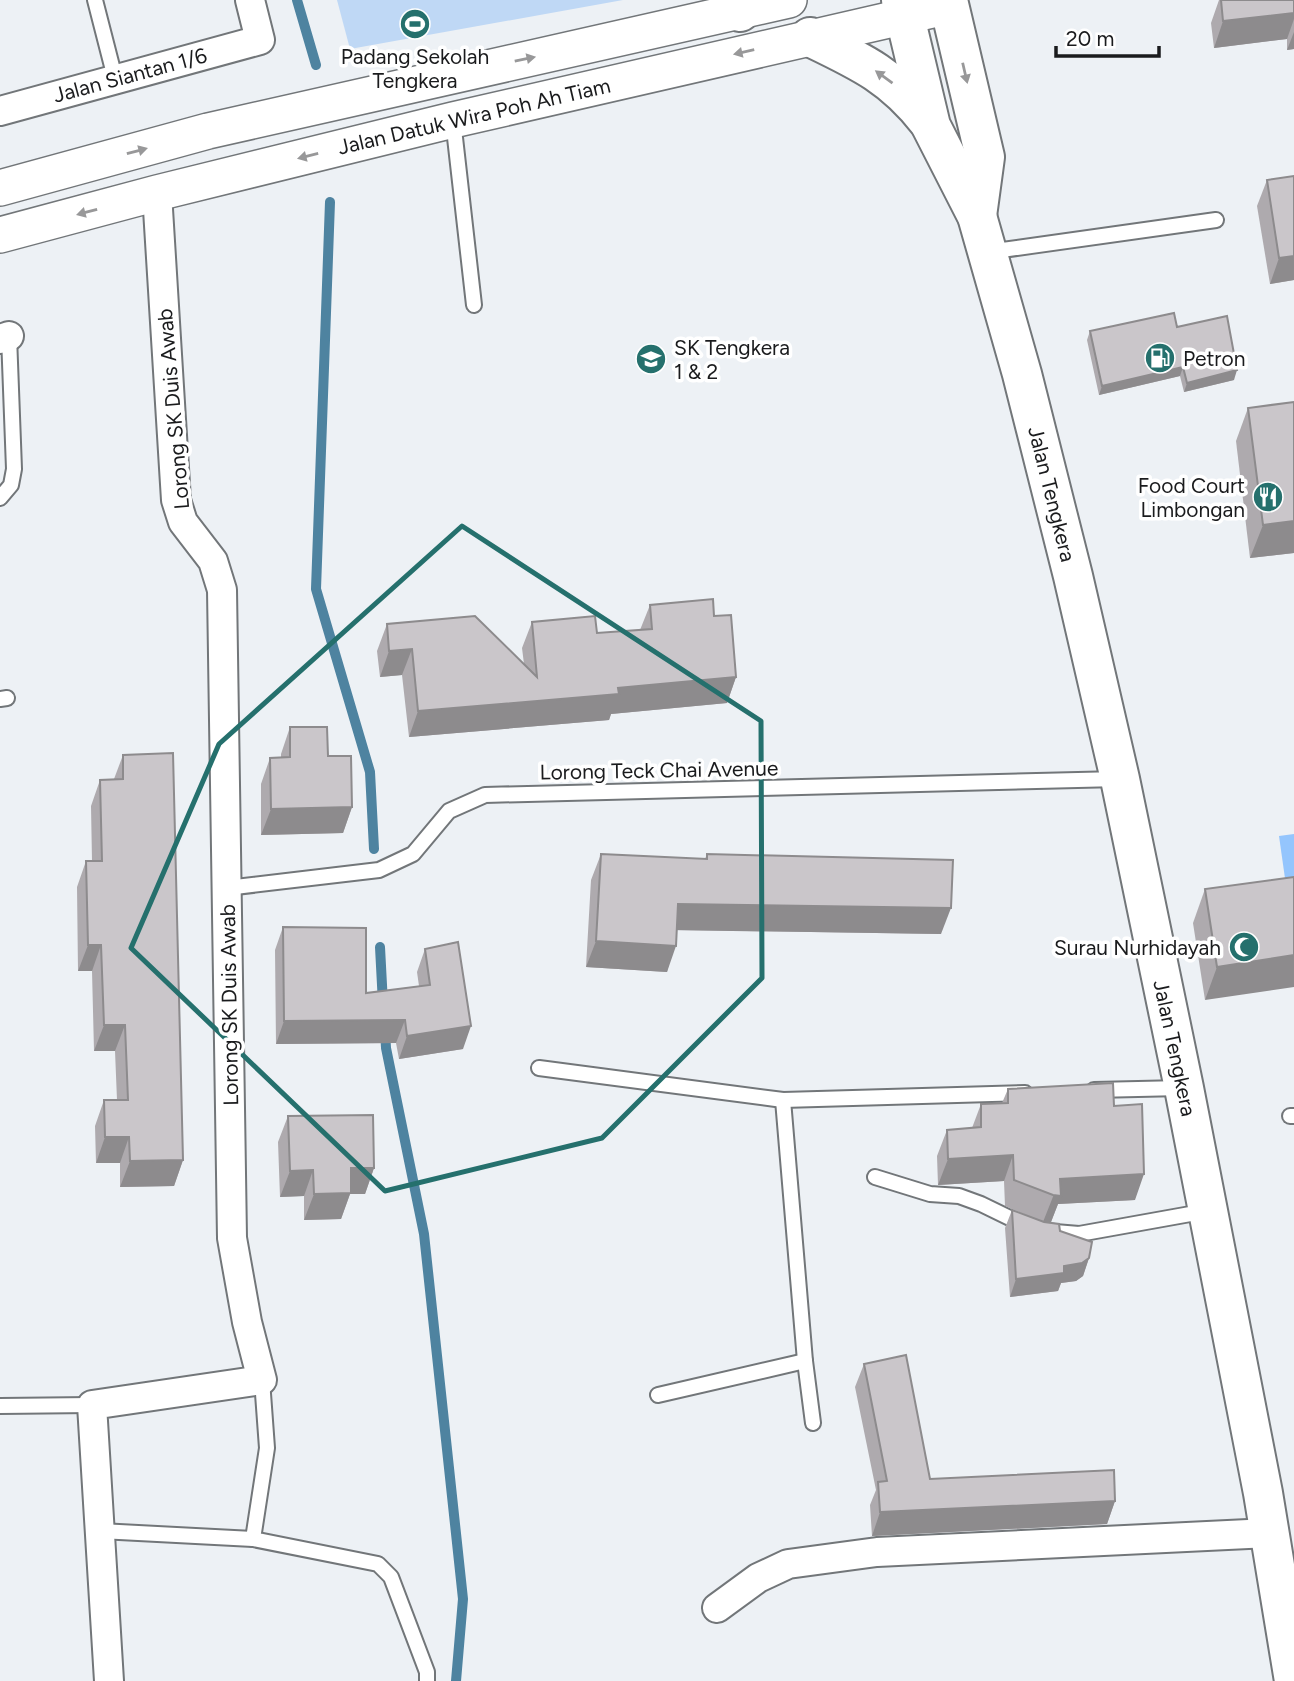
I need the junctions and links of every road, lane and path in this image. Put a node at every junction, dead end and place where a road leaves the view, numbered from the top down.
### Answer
1 (95, 0) edge
2 (250, 0) edge
3 (789, 0) edge
4 (949, 3) edge
5 (747, 6) edge
6 (903, 8) edge
7 (810, 37) junction
8 (115, 78) junction
9 (0, 111) edge
10 (453, 120) junction
11 (931, 126) junction
12 (0, 188) edge
13 (157, 193) junction
14 (1216, 220) dead end
15 (982, 234) junction
16 (0, 235) edge
17 (474, 305) dead end
18 (4, 338) edge
19 (0, 498) edge
20 (1120, 779) junction
21 (227, 888) junction
22 (539, 1068) dead end
23 (1184, 1088) junction
24 (1073, 1091) edge
25 (1045, 1092) edge
26 (783, 1100) junction
27 (875, 1177) dead end
28 (1208, 1211) junction
29 (805, 1361) junction
30 (262, 1380) junction
31 (658, 1395) dead end
32 (92, 1405) junction
33 (0, 1406) edge
34 (813, 1423) dead end
35 (100, 1531) junction
36 (1269, 1533) junction
37 (253, 1539) junction
38 (717, 1608) dead end
39 (109, 1681) edge
40 (427, 1681) edge
41 (1294, 1681) edge

1 - 8 lane
2 - 8 street, Jalan Siantan 1/6
3 - 5 street, Jalan Datuk Wira Poh Ah Tiam
4 - 6 street, Jalan Datuk Wira Poh Ah Tiam
4 -> 15 main road, Jalan Tengkera
12 -> 5 street, Jalan Datuk Wira Poh Ah Tiam
6 - 7 street, Jalan Datuk Wira Poh Ah Tiam
6 - 11 main road, Jalan Tengkera
7 -> 10 street, Jalan Datuk Wira Poh Ah Tiam
11 -> 7 main road
8 - 9 street, Jalan Siantan 1/6
10 -> 13 street, Jalan Datuk Wira Poh Ah Tiam
10 - 17 lane
11 - 15 main road, Jalan Tengkera
13 -> 16 street, Jalan Datuk Wira Poh Ah Tiam
13 - 21 street, Lorong SK Duis Awab
14 - 15 lane
15 - 20 main road, Jalan Tengkera
18 - 19 lane
20 - 21 lane, Lorong Teck Chai Avenue
20 - 23 main road, Jalan Tengkera
21 - 30 street, Lorong SK Duis Awab
22 - 26 lane
23 - 24 lane
23 - 28 main road, Jalan Tengkera
25 - 26 lane
26 - 29 lane
27 - 28 lane
28 - 36 main road, Jalan Tengkera
29 - 31 lane
29 - 34 lane
30 - 32 street
30 - 37 lane
32 - 33 lane
32 - 35 street
35 - 37 lane
35 - 39 street
36 - 38 street
36 - 41 main road, Jalan Tengkera
37 - 40 lane

